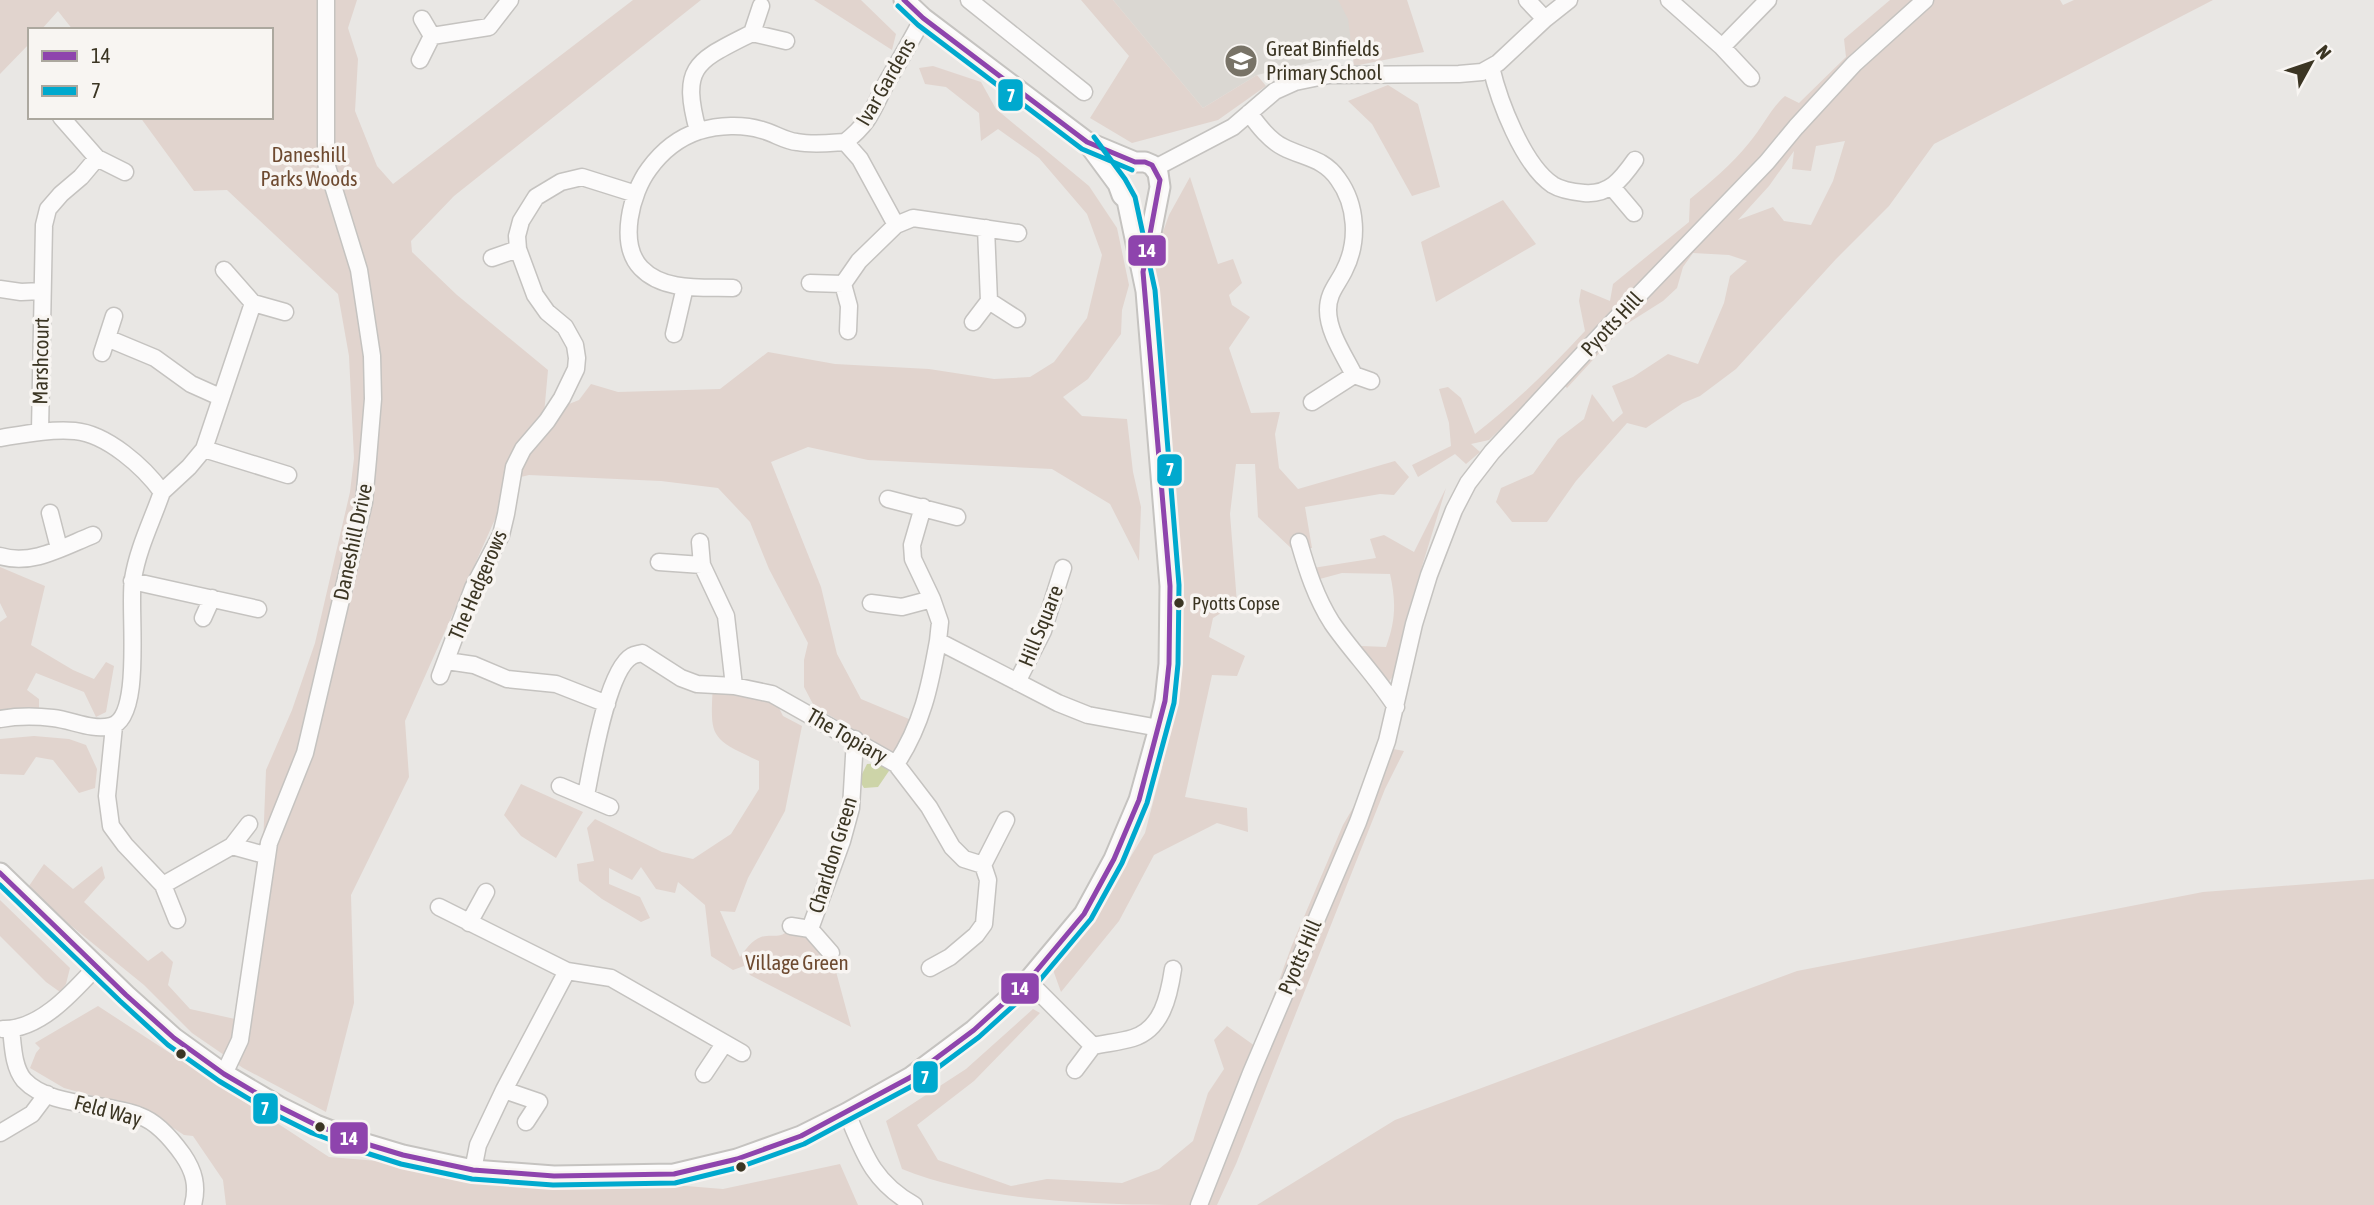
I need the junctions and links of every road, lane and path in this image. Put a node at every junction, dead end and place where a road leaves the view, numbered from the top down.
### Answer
1 (326, 0) edge
2 (510, 0) edge
3 (904, 0) edge
4 (969, 0) edge
5 (1527, 0) edge
6 (1569, 0) edge
7 (1669, 0) edge
8 (1768, 0) edge
9 (1925, 0) edge
10 (761, 6) dead end
11 (923, 18) junction
12 (422, 19) dead end
13 (1545, 19) junction
14 (752, 33) junction
15 (432, 36) junction
16 (786, 41) dead end
17 (1722, 47) junction
18 (420, 60) dead end
19 (1491, 67) junction
20 (1751, 78) dead end
21 (1084, 92) dead end
22 (1249, 113) junction
23 (63, 119) edge
24 (698, 131) junction
25 (845, 142) junction
26 (1087, 142) junction
27 (97, 158) junction
28 (1635, 160) dead end
29 (1135, 162) junction
30 (125, 172) dead end
31 (1158, 180) junction
32 (1612, 187) junction
33 (1123, 192) junction
34 (636, 194) junction
35 (1634, 213) dead end
36 (896, 225) junction
37 (986, 228) junction
38 (1018, 233) dead end
39 (518, 250) junction
40 (492, 258) dead end
41 (224, 270) dead end
42 (1143, 272) junction
43 (810, 283) dead end
44 (843, 284) junction
45 (685, 287) junction
46 (733, 288) dead end
47 (0, 289) edge
48 (42, 291) junction
49 (989, 301) junction
50 (253, 303) junction
51 (285, 312) dead end
52 (114, 316) dead end
53 (1017, 319) dead end
54 (973, 323) dead end
55 (848, 331) dead end
56 (674, 334) dead end
57 (1354, 375) junction
58 (1371, 381) dead end
59 (220, 397) junction
60 (1311, 402) dead end
61 (40, 431) junction
62 (0, 438) edge
63 (204, 449) junction
64 (288, 475) dead end
65 (162, 492) junction
66 (888, 499) dead end
67 (923, 507) junction
68 (50, 513) dead end
69 (957, 517) dead end
70 (93, 535) dead end
71 (1299, 541) dead end
72 (700, 542) dead end
73 (59, 548) junction
74 (0, 556) edge
75 (659, 562) dead end
76 (702, 565) junction
77 (1063, 568) dead end
78 (132, 581) junction
79 (212, 598) junction
80 (933, 599) junction
81 (871, 603) dead end
82 (258, 609) dead end
83 (203, 618) dead end
84 (939, 641) junction
85 (1017, 682) junction
86 (734, 686) junction
87 (607, 704) junction
88 (1396, 707) junction
89 (0, 719) edge
90 (114, 726) junction
91 (1158, 728) junction
92 (855, 739) junction
93 (896, 764) junction
94 (561, 786) dead end
95 (586, 795) junction
96 (610, 807) dead end
97 (1006, 820) dead end
98 (249, 824) dead end
99 (232, 846) junction
100 (261, 854) dead end
101 (983, 865) junction
102 (0, 873) edge
103 (163, 885) junction
104 (486, 892) dead end
105 (439, 907) dead end
106 (177, 919) dead end
107 (468, 923) junction
108 (791, 926) dead end
109 (810, 929) junction
110 (831, 953) dead end
111 (97, 966) junction
112 (930, 968) dead end
113 (1173, 969) dead end
114 (567, 971) junction
115 (1028, 981) junction
116 (5, 1029) edge
117 (724, 1044) junction
118 (1093, 1045) junction
119 (742, 1053) dead end
120 (1075, 1070) dead end
121 (224, 1074) junction
122 (704, 1074) dead end
123 (504, 1090) junction
124 (47, 1094) junction
125 (847, 1113) junction
126 (526, 1122) dead end
127 (0, 1133) edge
128 (473, 1170) junction
129 (193, 1205) edge
130 (915, 1205) edge
131 (1199, 1205) edge

1 - 121 street, Daneshill Drive
2 - 15 street
3 - 11 street
4 - 21 street
5 - 13 street
6 - 13 street
7 - 17 street
8 - 17 street
9 - 88 street, Pyotts Hill
10 - 14 street
11 - 25 street, Ivar Gardens
11 - 26 street
12 - 15 street
13 - 19 street
14 - 16 street
14 - 24 street
15 - 18 street
17 - 20 street
19 - 22 street
19 - 32 street
22 - 31 street
22 - 57 street
23 - 27 street
24 - 25 street, Ivar Gardens
24 - 34 street, Ivar Gardens
25 - 36 street, Ivar Gardens
26 - 29 street
26 - 33 street
27 - 30 street
27 - 48 street, Marshcourt
28 - 32 street
29 - 31 street
29 - 33 street
31 - 33 street
31 - 42 street
32 - 35 street
33 - 42 street
34 - 39 street
34 - 45 street, Ivar Gardens
36 - 37 street
36 - 44 street
37 - 38 street
37 - 49 street
39 - 40 street
39 - 87 street, The Hedgerows
41 - 50 street
42 - 91 street
43 - 44 street
44 - 55 street
45 - 46 street, Ivar Gardens
45 - 56 street
47 - 48 street, Marshcourt
48 - 61 street, Marshcourt
49 - 53 street
49 - 54 street
50 - 51 street
50 - 59 street
52 - 59 street
57 - 58 street
57 - 60 street
59 - 63 street
61 - 62 street
61 - 65 street
63 - 64 street
63 - 65 street
65 - 78 street
66 - 67 street
67 - 69 street
67 - 80 street
68 - 73 street
70 - 73 street
71 - 88 street
72 - 76 street
73 - 74 street
75 - 76 street
76 - 86 street
77 - 85 street, Hill Square
78 - 79 street
78 - 90 street
79 - 82 street
79 - 83 street
80 - 81 street
80 - 84 street
84 - 85 street
84 - 93 street, The Topiary
85 - 91 street
86 - 87 street, The Topiary
86 - 92 street, The Topiary
87 - 95 street, The Topiary
88 - 131 street, Pyotts Hill
89 - 90 street
90 - 103 street
91 - 115 street
92 - 93 street, The Topiary
92 - 109 street, Charldon Green
93 - 101 street
94 - 95 street
95 - 96 street
97 - 101 street
98 - 99 street
99 - 100 street
99 - 103 street
101 - 112 street
102 - 111 street
103 - 106 street
104 - 107 street
105 - 107 street
107 - 114 street
108 - 109 street
109 - 110 street
111 - 116 street, Feld Way
111 - 121 street
113 - 118 street
114 - 117 street
114 - 123 street
115 - 118 street
115 - 125 street
116 - 124 street, Feld Way
117 - 119 street
117 - 122 street
118 - 120 street
121 - 128 street
123 - 126 street
123 - 128 street
124 - 127 street
124 - 129 street, Feld Way
125 - 128 street
125 - 130 street

